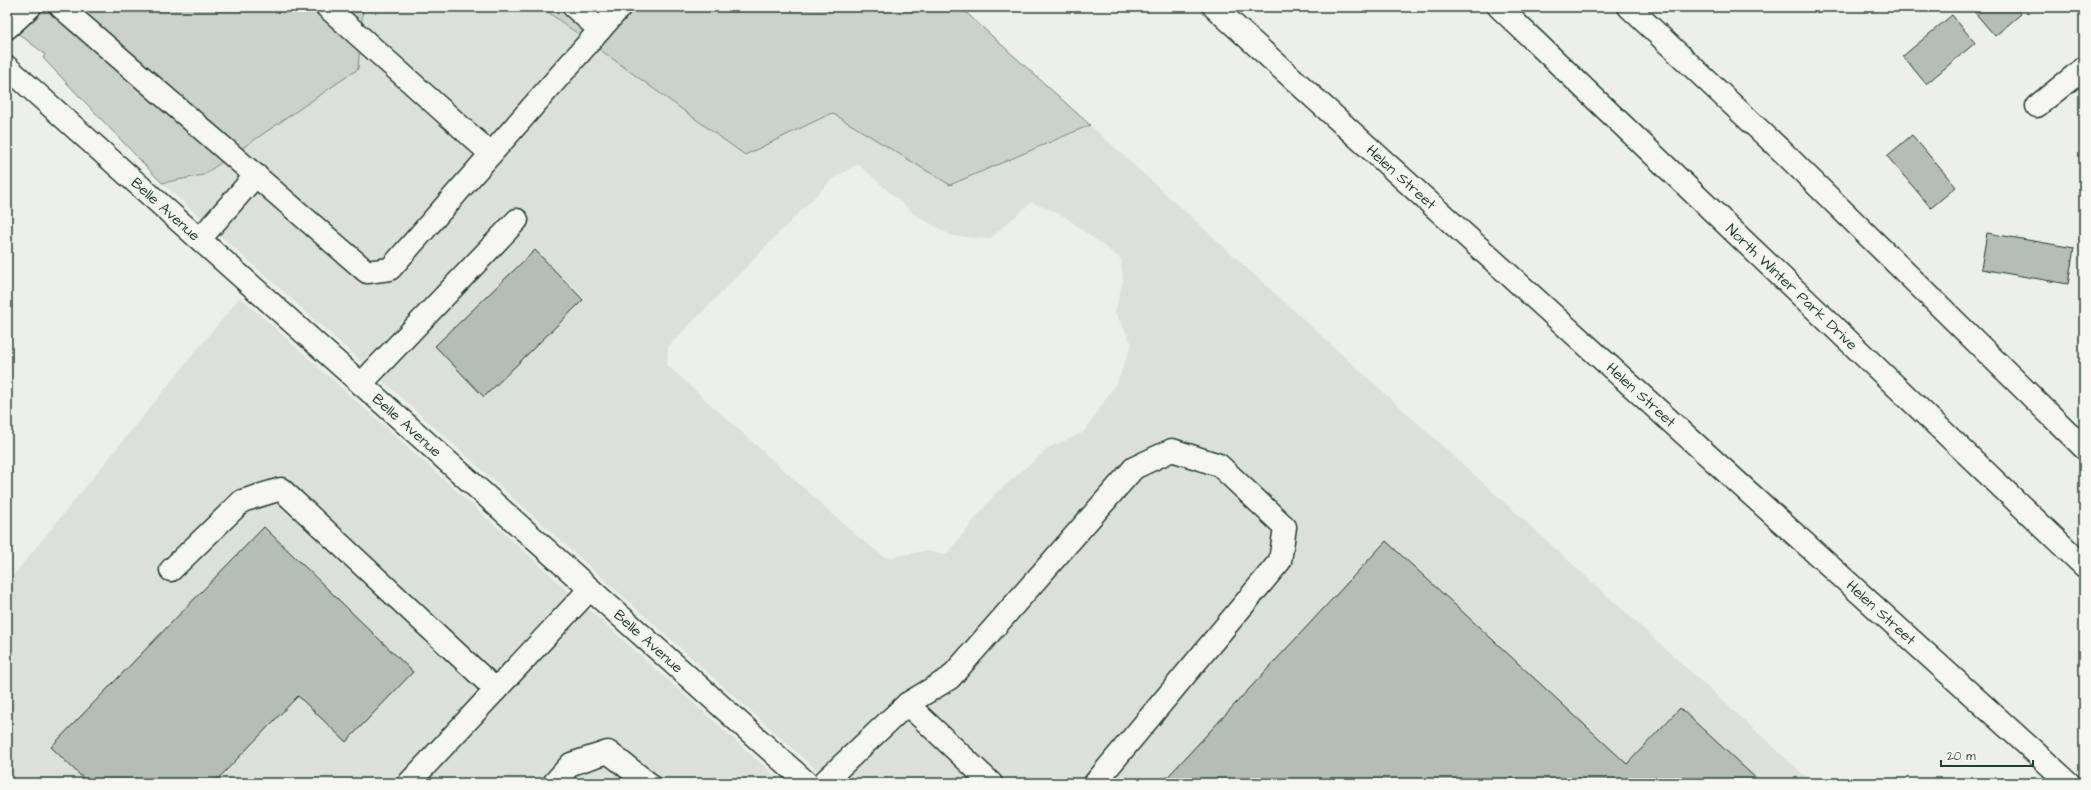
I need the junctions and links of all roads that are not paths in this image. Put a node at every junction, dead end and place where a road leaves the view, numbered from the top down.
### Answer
1 (30, 7) edge
2 (61, 7) edge
3 (327, 7) edge
4 (574, 7) edge
5 (620, 7) edge
6 (1214, 7) edge
7 (1499, 7) edge
8 (1629, 7) edge
9 (7, 28) edge
10 (600, 30) junction
11 (7, 67) edge
12 (2084, 68) edge
13 (2037, 106) dead end
14 (491, 154) junction
15 (256, 175) junction
16 (517, 220) dead end
17 (200, 239) junction
18 (361, 384) junction
19 (2084, 448) edge
20 (2084, 566) edge
21 (171, 570) dead end
22 (590, 589) junction
23 (496, 690) junction
24 (907, 704) junction
25 (409, 783) edge
26 (554, 783) edge
27 (648, 783) edge
28 (807, 783) edge
29 (823, 783) edge
30 (991, 783) edge
31 (1095, 783) edge
32 (2069, 783) edge

1 - 9 street
2 - 15 street
3 - 14 street
4 - 10 street
5 - 10 street
6 - 32 street, Helen Street
7 - 20 street, North Winter Park Drive
8 - 19 street
10 - 14 street
11 - 17 street, Belle Avenue
12 - 13 street
14 - 15 street
15 - 17 street
16 - 18 street
17 - 18 street, Belle Avenue
18 - 22 street, Belle Avenue
21 - 23 street
22 - 23 street
22 - 28 street, Belle Avenue
23 - 25 street
24 - 29 street
24 - 30 street
24 - 31 street
26 - 27 street

